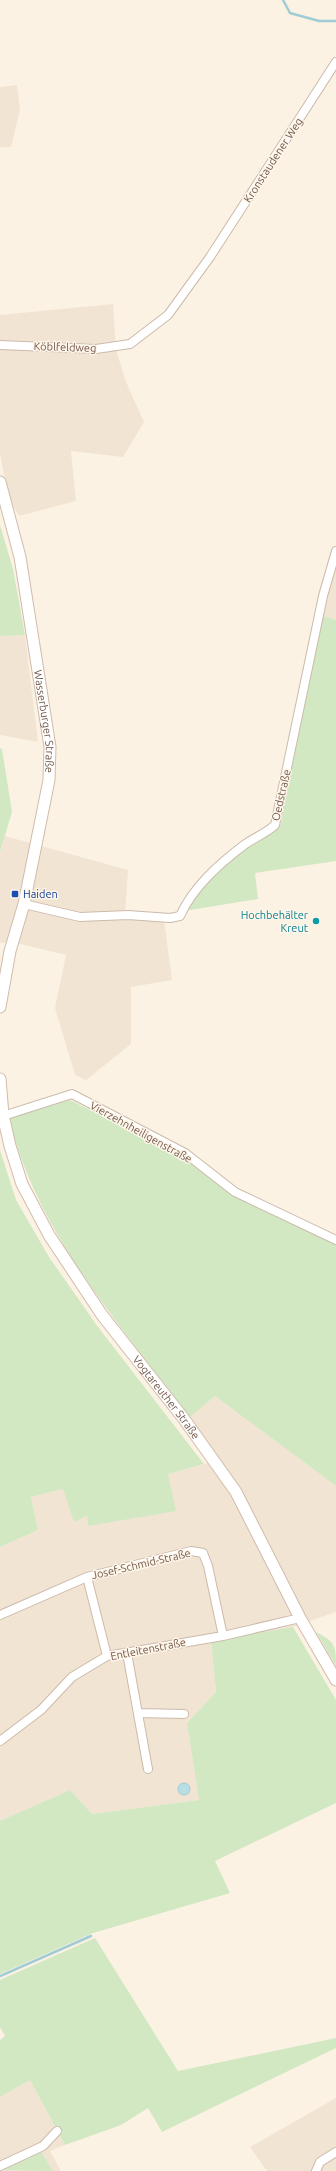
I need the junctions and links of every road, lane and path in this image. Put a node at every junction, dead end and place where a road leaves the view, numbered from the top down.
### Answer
1 (336, 62) edge
2 (210, 257) joint
3 (0, 345) edge
4 (0, 482) edge
5 (336, 551) edge
6 (24, 904) junction
7 (0, 1007) edge
8 (0, 1079) edge
9 (1, 1116) edge
10 (336, 1240) edge
11 (87, 1577) junction
12 (0, 1614) edge
13 (300, 1618) junction
14 (223, 1636) junction
15 (126, 1653) junction
16 (107, 1656) junction
17 (336, 1680) edge
18 (138, 1713) junction
19 (184, 1714) dead end
20 (0, 1741) edge
21 (148, 1769) dead end
22 (56, 2131) dead end
23 (336, 2152) edge
24 (0, 2166) edge
25 (316, 2171) edge

1 - 2 street, Kronstaudener Weg
2 - 3 street, Köblfeldweg
4 - 6 main road, Wasserburger Straße
5 - 6 street, Oedstraße
6 - 7 main road, Wasserburger Straße
8 - 9 main road
9 - 10 street, Vierzehnheiligenstraße
9 - 13 main road, Vogtareuther Straße
11 - 12 street, Josef-Schmid-Straße
11 - 14 street, Josef-Schmid-Straße
11 - 16 street
13 - 14 street, Entleitenstraße
13 - 17 main road, Vogtareuther Straße
14 - 15 street, Entleitenstraße
15 - 16 street, Entleitenstraße
15 - 18 street
16 - 20 street, Entleitenstraße
18 - 19 street
18 - 21 street
22 - 24 street
23 - 25 street

